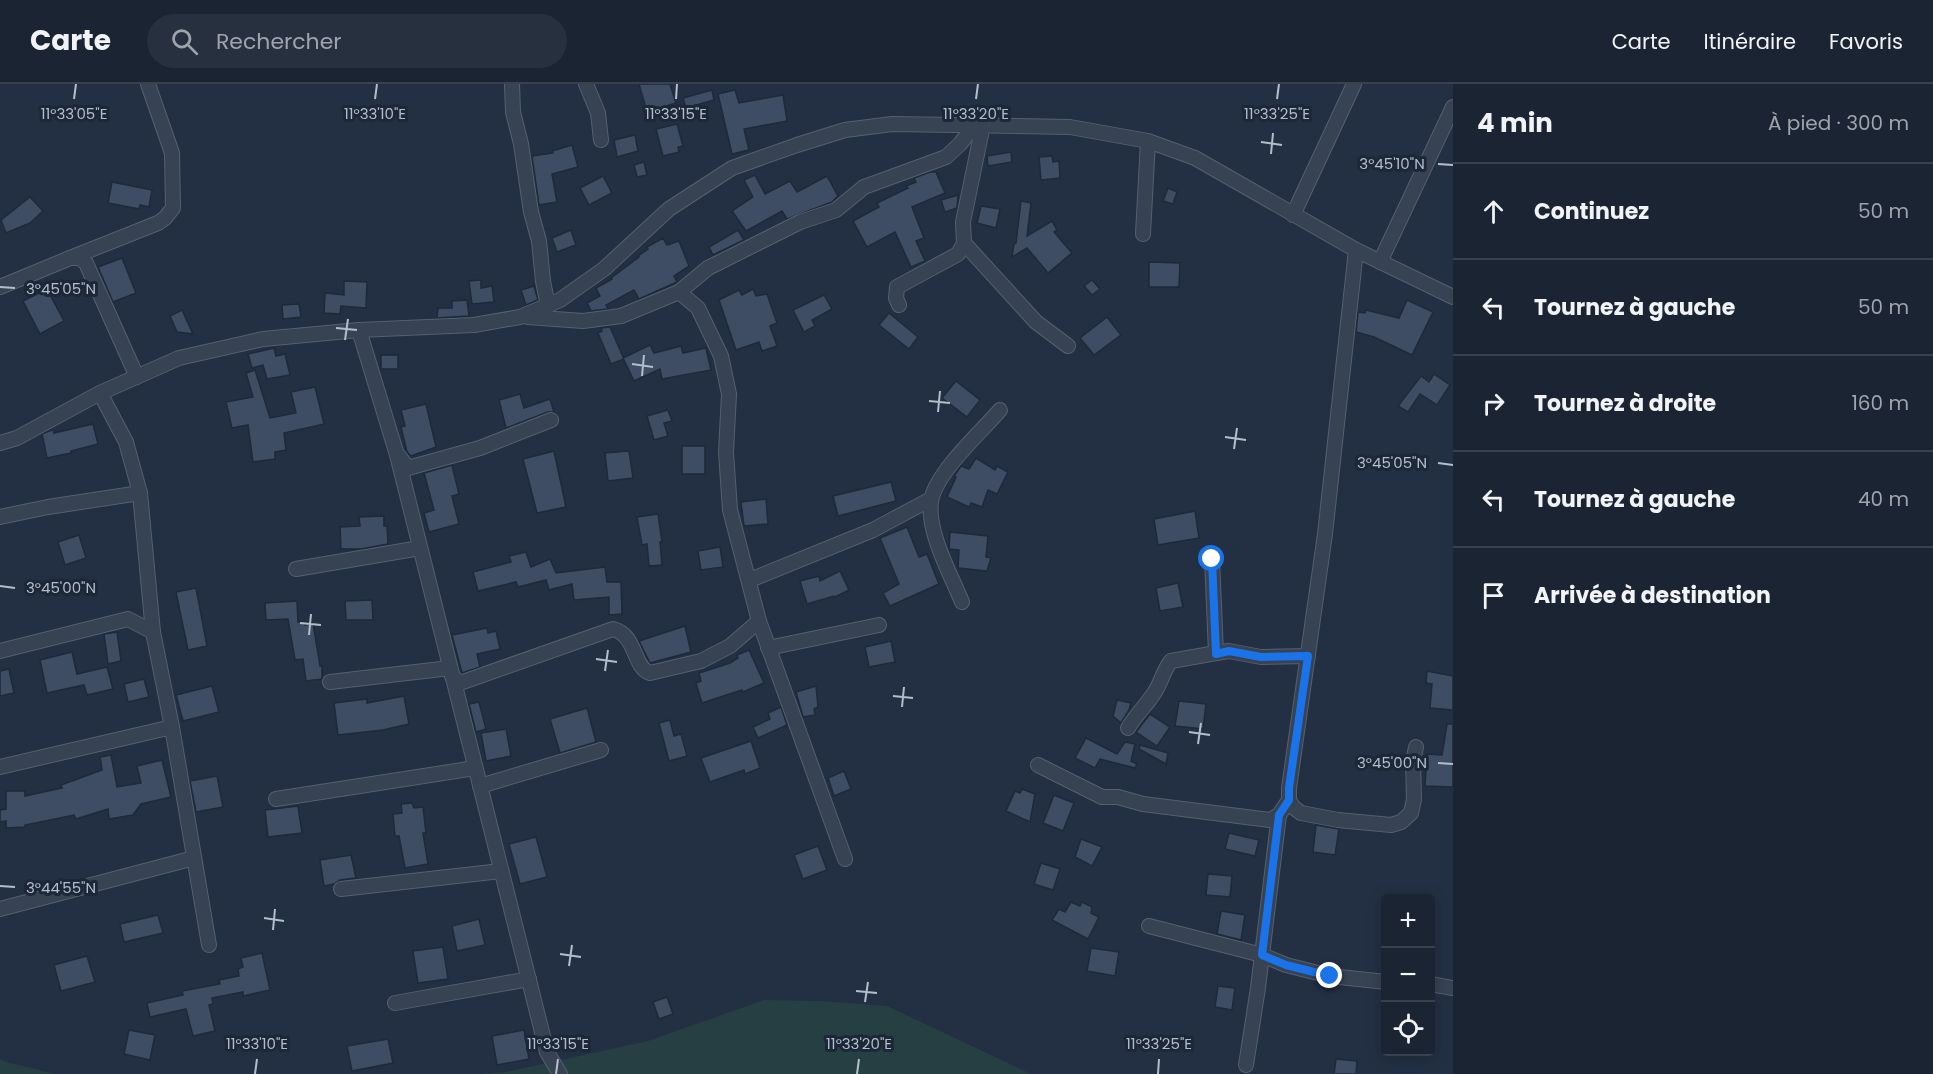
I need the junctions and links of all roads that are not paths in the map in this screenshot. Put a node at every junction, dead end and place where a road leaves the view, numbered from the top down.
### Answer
1 (148, 84) edge
2 (512, 84) edge
3 (586, 84) edge
4 (1354, 84) edge
5 (1453, 107) edge
6 (979, 125) junction
7 (602, 140) dead end
8 (1148, 141) junction
9 (1293, 215) junction
10 (1143, 234) dead end
11 (964, 243) junction
12 (1356, 250) junction
13 (70, 258) junction
14 (1380, 262) junction
15 (0, 287) edge
16 (679, 292) junction
17 (1453, 297) edge
18 (899, 305) dead end
19 (548, 306) junction
20 (520, 316) junction
21 (359, 330) junction
22 (1068, 346) dead end
23 (137, 376) junction
24 (100, 393) junction
25 (1000, 410) dead end
26 (551, 420) dead end
27 (0, 443) edge
28 (397, 455) junction
29 (140, 493) junction
30 (931, 499) junction
31 (0, 517) edge
32 (420, 548) junction
33 (1212, 559) dead end
34 (296, 569) dead end
35 (750, 580) junction
36 (962, 602) dead end
37 (759, 621) junction
38 (879, 625) dead end
39 (153, 632) junction
40 (768, 648) junction
41 (0, 651) edge
42 (1216, 654) junction
43 (1308, 656) junction
44 (451, 672) junction
45 (330, 682) dead end
46 (172, 726) junction
47 (1128, 728) dead end
48 (1416, 747) dead end
49 (601, 750) dead end
50 (1038, 765) dead end
51 (0, 767) edge
52 (475, 768) junction
53 (480, 786) junction
54 (276, 799) dead end
55 (1289, 800) junction
56 (1279, 815) junction
57 (194, 858) junction
58 (845, 859) dead end
59 (501, 872) junction
60 (340, 889) dead end
61 (0, 909) edge
62 (1149, 926) dead end
63 (209, 945) dead end
64 (1262, 955) junction
65 (529, 979) junction
66 (1381, 981) edge
67 (1435, 985) edge
68 (1453, 988) edge
69 (395, 1003) dead end
70 (1246, 1065) dead end
71 (560, 1074) edge

1 - 13 street
2 - 19 street
3 - 7 street
4 - 9 street
5 - 14 street
6 - 8 street
6 - 11 street
6 - 16 street
6 - 19 street
8 - 9 street
8 - 10 street
9 - 12 street
11 - 18 street
11 - 22 street
12 - 14 street
12 - 43 street
13 - 15 street
13 - 23 street
14 - 17 street
16 - 20 street
16 - 35 street
19 - 20 street
20 - 21 street
21 - 23 street
21 - 28 street
23 - 24 street
24 - 27 street
24 - 29 street
25 - 30 street
26 - 28 street
28 - 32 street
29 - 31 street
29 - 39 street
30 - 35 street
30 - 36 street
32 - 34 street
32 - 44 street
33 - 42 street
35 - 37 street
37 - 40 street
37 - 44 street
38 - 40 street
39 - 41 street
39 - 46 street
40 - 58 street
42 - 43 street
42 - 47 street
43 - 55 street
44 - 45 street
44 - 52 street
46 - 51 street
46 - 57 street
48 - 55 street
49 - 53 street
50 - 56 street
52 - 53 street
52 - 54 street
53 - 59 street
55 - 56 street
56 - 64 street
57 - 61 street
57 - 63 street
59 - 60 street
59 - 65 street
62 - 64 street
64 - 66 street
64 - 70 street
65 - 69 street
65 - 71 street
67 - 68 street

